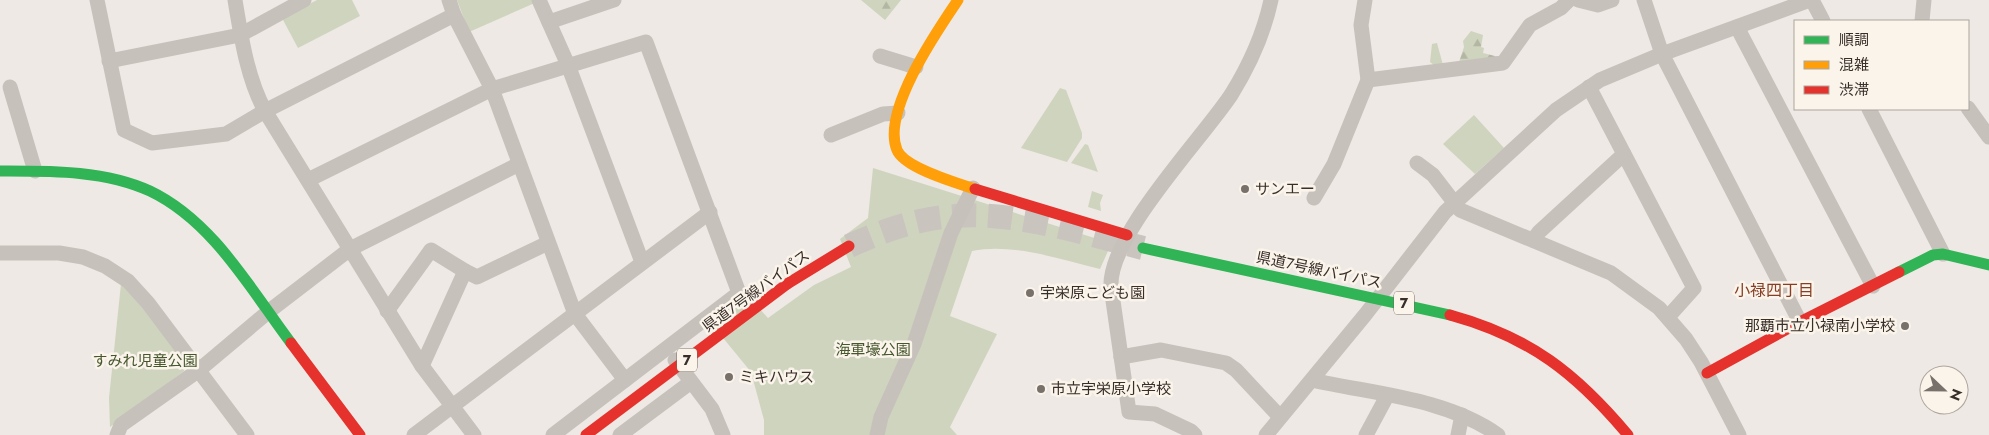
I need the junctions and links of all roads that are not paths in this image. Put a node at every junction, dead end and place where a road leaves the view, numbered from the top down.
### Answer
1 (97, 0) edge
2 (235, 0) edge
3 (304, 0) edge
4 (449, 0) edge
5 (539, 0) edge
6 (614, 0) edge
7 (958, 0) edge
8 (1272, 0) edge
9 (1365, 0) edge
10 (1569, 0) edge
11 (1578, 0) edge
12 (1612, 0) edge
13 (1644, 0) edge
14 (1811, 0) edge
15 (1924, 0) edge
16 (454, 15) junction
17 (1822, 20) edge
18 (1922, 20) edge
19 (549, 22) junction
20 (1737, 28) junction
21 (240, 35) junction
22 (1662, 54) junction
23 (880, 56) dead end
24 (109, 61) junction
25 (568, 66) junction
26 (916, 67) junction
27 (1368, 80) junction
28 (10, 87) dead end
29 (1589, 87) junction
30 (492, 89) junction
31 (1969, 109) edge
32 (1870, 110) edge
33 (265, 111) junction
34 (898, 114) junction
35 (831, 135) dead end
36 (1989, 137) edge
37 (1624, 154) junction
38 (1417, 163) dead end
39 (519, 164) junction
40 (0, 171) edge
41 (35, 171) junction
42 (308, 180) junction
43 (973, 188) junction
44 (1314, 198) dead end
45 (1454, 202) junction
46 (710, 212) junction
47 (1127, 235) junction
48 (1533, 240) junction
49 (548, 243) junction
50 (849, 246) tunnel mouth
51 (1144, 248) tunnel mouth
52 (350, 249) junction
53 (0, 253) edge
54 (1943, 254) junction
55 (642, 262) junction
56 (1989, 265) edge
57 (465, 272) junction
58 (1873, 286) junction
59 (1379, 297) junction
60 (387, 311) junction
61 (268, 312) junction
62 (575, 314) junction
63 (1668, 317) junction
64 (1800, 322) junction
65 (666, 349) junction
66 (1121, 357) junction
67 (422, 366) junction
68 (199, 370) junction
69 (1707, 373) junction
70 (624, 380) junction
71 (1312, 380) junction
72 (691, 382) junction
73 (1387, 396) junction
74 (451, 407) junction
75 (1462, 415) junction
76 (1280, 417) junction
77 (117, 435) edge
78 (247, 435) edge
79 (360, 435) edge
80 (414, 435) edge
81 (474, 435) edge
82 (553, 435) edge
83 (586, 435) edge
84 (620, 435) edge
85 (723, 435) edge
86 (878, 435) edge
87 (1195, 435) edge
88 (1266, 435) edge
89 (1366, 435) edge
90 (1458, 435) edge
91 (1498, 435) edge
92 (1628, 435) edge
93 (1739, 435) edge

1 - 24 street
2 - 21 street
3 - 21 street
4 - 16 street
5 - 19 street
6 - 19 street
7 - 26 street
8 - 47 street
9 - 27 street
10 - 27 street
11 - 12 street
13 - 22 street
14 - 17 street
14 - 20 street
15 - 18 street
16 - 30 street
16 - 33 street
19 - 25 street
20 - 22 street
20 - 58 street
21 - 24 street
21 - 33 street
22 - 29 street
22 - 64 street
23 - 26 street
24 - 33 street
25 - 30 street
25 - 46 street
25 - 55 street
26 - 34 street
27 - 44 street
28 - 41 street
29 - 37 street
29 - 45 street
30 - 39 street
30 - 42 street
31 - 36 street
32 - 54 street
33 - 42 street
34 - 35 street
34 - 43 street
37 - 48 street
37 - 63 street
38 - 45 street
39 - 49 street
39 - 52 street
40 - 41 street
41 - 61 street
42 - 52 street
43 - 47 street
43 - 86 street
45 - 48 street
45 - 59 street
46 - 55 street
46 - 65 street
47 - 66 street
48 - 63 street
49 - 57 street
49 - 62 street
50 - 83 street, 県道7号線バイパス / 7, bridge
51 - 59 street, 県道7号線バイパス / 7
52 - 60 street
52 - 61 street
53 - 68 street
54 - 56 street
54 - 58 street
55 - 62 street
57 - 60 street
57 - 67 street
58 - 64 street
59 - 71 street
59 - 92 street, 県道7号線バイパス / 7
60 - 67 street
61 - 68 street
61 - 79 street
62 - 70 street
62 - 74 street
63 - 69 street
64 - 69 street
65 - 70 street
65 - 72 street
66 - 76 street
66 - 87 street
67 - 74 street
68 - 77 street
68 - 78 street
69 - 93 street
70 - 82 street
71 - 73 street
71 - 76 street
72 - 84 street
72 - 85 street
73 - 75 street
73 - 89 street
74 - 80 street
74 - 81 street
75 - 90 street
75 - 91 street
76 - 88 street

